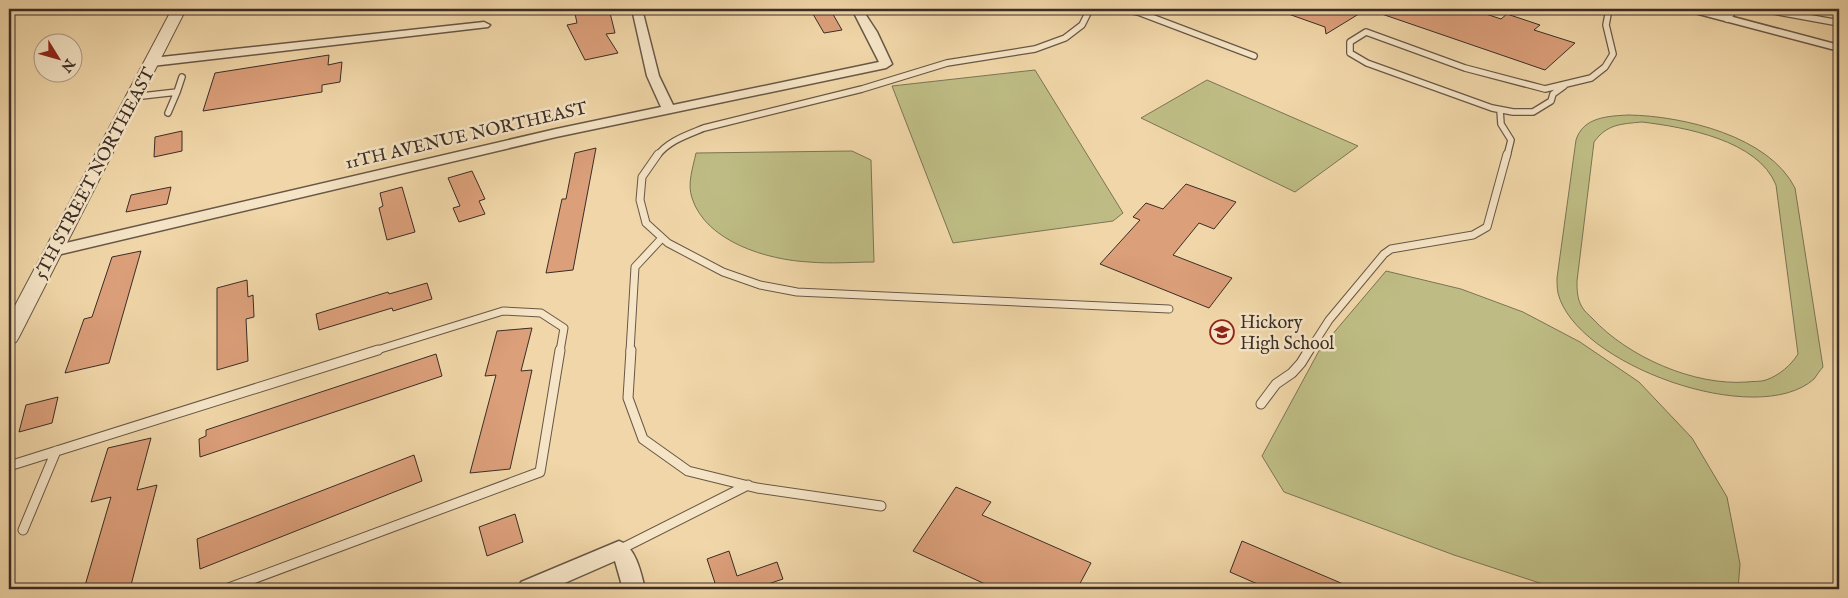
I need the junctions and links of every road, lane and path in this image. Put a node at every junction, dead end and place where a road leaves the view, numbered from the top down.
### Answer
1 (179, 9) edge
2 (637, 9) edge
3 (857, 9) edge
4 (1090, 9) edge
5 (1122, 9) edge
6 (1610, 9) edge
7 (1691, 9) edge
8 (1735, 9) edge
9 (1762, 9) edge
10 (1727, 18) junction
11 (1839, 23) edge
12 (484, 25) dead end
13 (1839, 48) edge
14 (1254, 56) dead end
15 (152, 62) junction
16 (182, 77) dead end
17 (1564, 86) junction
18 (176, 92) junction
19 (133, 97) junction
20 (668, 108) junction
21 (1500, 110) junction
22 (168, 113) dead end
23 (662, 238) junction
24 (52, 251) junction
25 (1169, 309) dead end
26 (9, 337) edge
27 (1261, 404) dead end
28 (56, 451) junction
29 (9, 466) edge
30 (748, 486) junction
31 (881, 506) dead end
32 (23, 530) dead end
33 (621, 553) junction
34 (226, 589) edge
35 (529, 589) edge
36 (634, 589) edge

1 - 15 street, 5TH STREET NORTHEAST
2 - 20 street
3 - 20 street, 11TH AVENUE NORTHEAST
4 - 23 lane
5 - 14 lane
6 - 17 lane
7 - 10 street
8 - 10 lane
9 - 11 lane
10 - 13 street
12 - 15 street
15 - 19 street, 5TH STREET NORTHEAST
16 - 18 lane
17 - 21 lane
17 - 21 lane
18 - 19 lane
18 - 22 lane
19 - 24 street, 5TH STREET NORTHEAST
20 - 24 street, 11TH AVENUE NORTHEAST
21 - 27 lane
23 - 25 lane
23 - 30 lane
24 - 26 street, 5TH STREET NORTHEAST
28 - 29 lane
28 - 32 lane
28 - 34 lane
30 - 31 lane
30 - 33 lane
33 - 35 street
33 - 36 street

